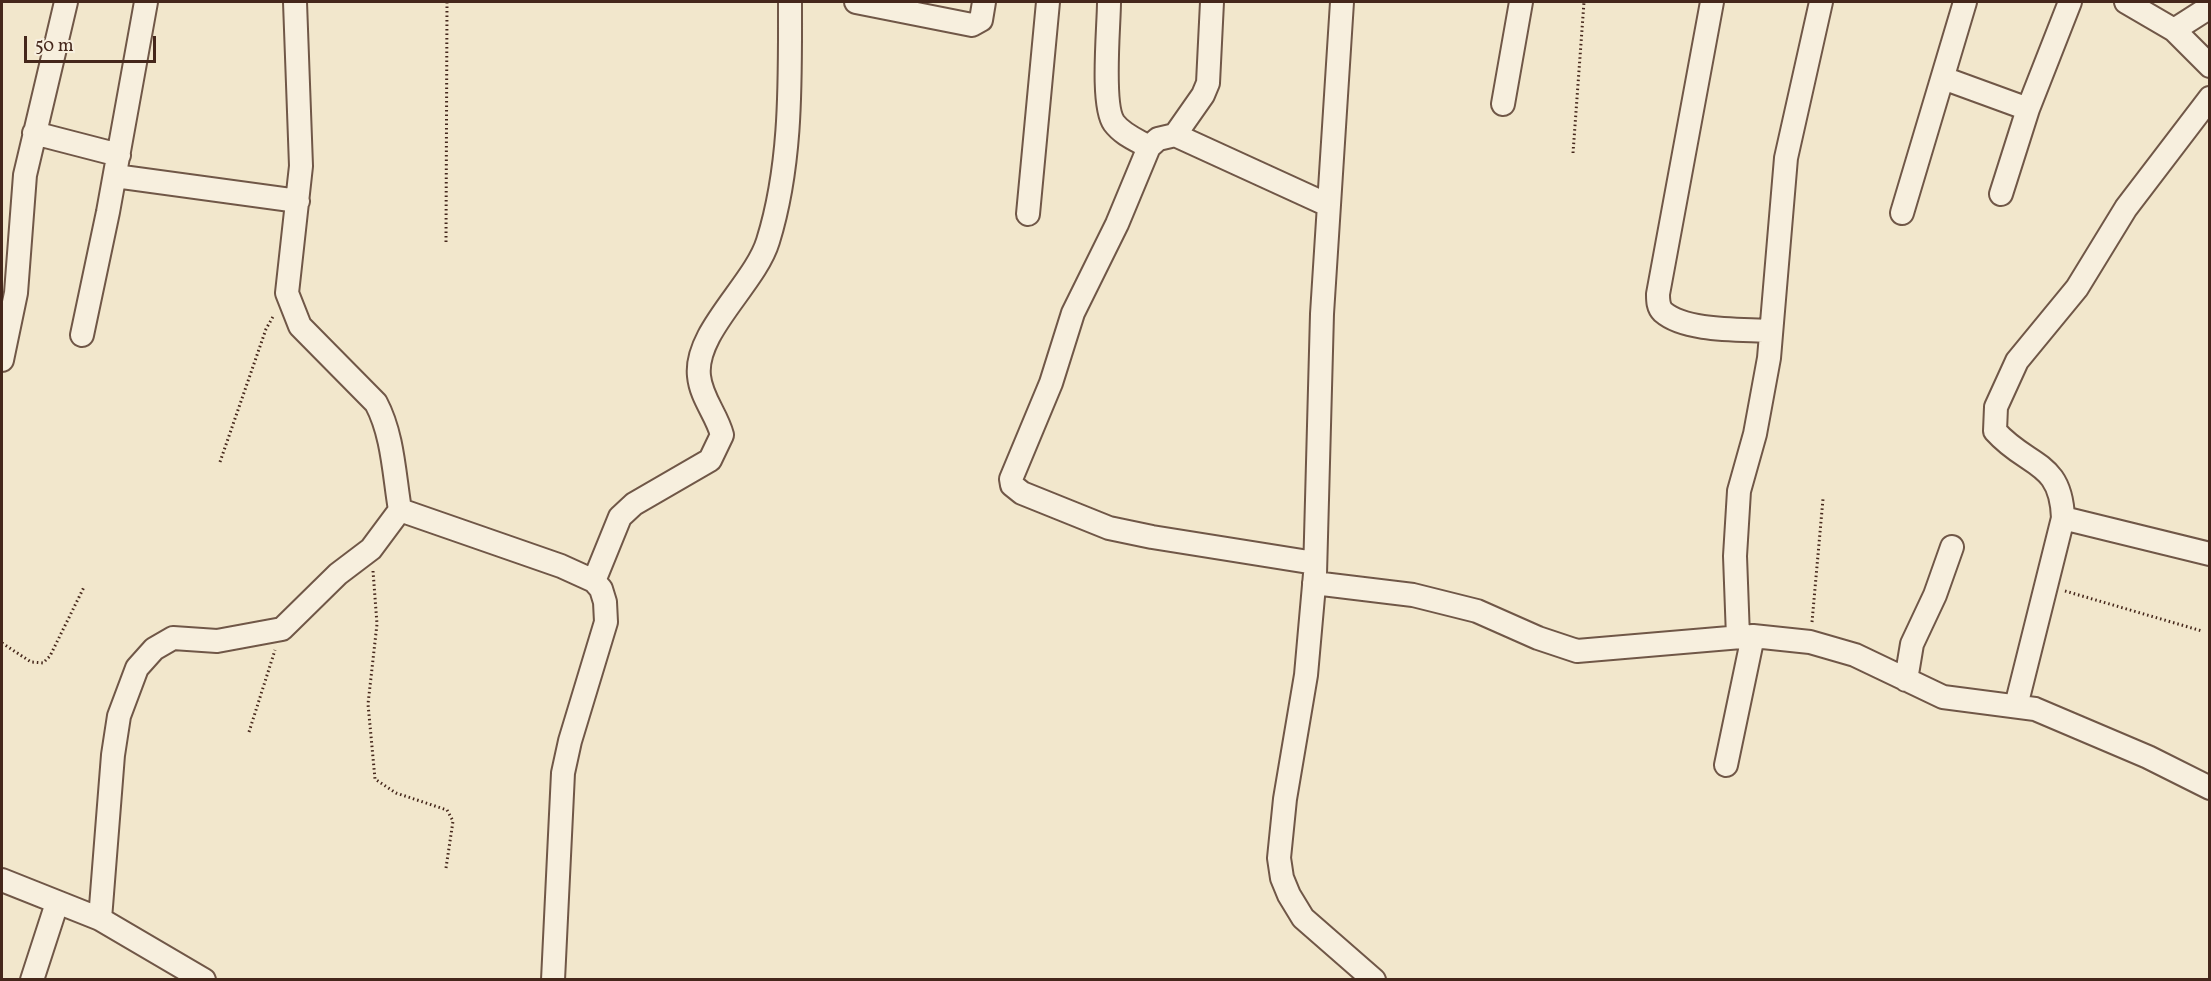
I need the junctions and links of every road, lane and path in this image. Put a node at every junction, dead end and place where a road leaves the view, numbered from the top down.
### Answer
1 (66, 2) edge
2 (146, 2) edge
3 (295, 2) edge
4 (447, 2) edge
5 (790, 2) edge
6 (856, 2) edge
7 (984, 2) edge
8 (1048, 2) edge
9 (1109, 2) edge
10 (1212, 2) edge
11 (1341, 2) edge
12 (1521, 2) edge
13 (1584, 2) edge
14 (1712, 2) edge
15 (1821, 2) edge
16 (1965, 2) edge
17 (2070, 2) edge
18 (2126, 2) edge
19 (2210, 8) edge
20 (2174, 30) junction
21 (2210, 66) edge
22 (1942, 78) junction
23 (2210, 98) edge
24 (1503, 104) dead end
25 (2028, 109) junction
26 (34, 133) junction
27 (1175, 135) junction
28 (1149, 147) junction
29 (1573, 153) dead end
30 (117, 166) junction
31 (2001, 194) dead end
32 (298, 201) junction
33 (1328, 205) junction
34 (1902, 213) dead end
35 (1028, 214) dead end
36 (446, 242) dead end
37 (287, 292) junction
38 (1771, 331) junction
39 (82, 335) dead end
40 (2, 360) edge
41 (220, 462) dead end
42 (1823, 499) dead end
43 (400, 510) junction
44 (2063, 518) junction
45 (1952, 547) dead end
46 (371, 549) junction
47 (2210, 554) edge
48 (1315, 573) junction
49 (594, 581) junction
50 (2046, 585) junction
51 (84, 587) dead end
52 (282, 629) junction
53 (2202, 631) dead end
54 (1746, 637) junction
55 (1810, 642) junction
56 (2, 643) edge
57 (1906, 680) junction
58 (2016, 706) junction
59 (249, 732) dead end
60 (1726, 765) dead end
61 (2210, 788) edge
62 (446, 868) dead end
63 (2, 879) edge
64 (57, 903) junction
65 (100, 919) junction
66 (32, 980) edge
67 (204, 980) edge
68 (553, 980) edge
69 (1374, 980) edge

1 - 26 street
2 - 30 street
3 - 32 street
4 - 36 path
5 - 49 street
6 - 7 street
8 - 35 street
9 - 28 street
10 - 27 street
11 - 33 street
12 - 24 street
13 - 29 path
14 - 38 street
15 - 38 street
16 - 22 street
17 - 25 street
18 - 20 street
19 - 20 street
20 - 21 street
22 - 25 street
22 - 34 street
23 - 44 street
25 - 31 street
26 - 30 street
26 - 40 street
27 - 28 street
27 - 33 street
28 - 48 street
30 - 32 street
30 - 39 street
32 - 37 street
33 - 48 street
37 - 41 path
37 - 43 street
38 - 54 street
42 - 55 path
43 - 46 street
43 - 49 street
44 - 47 street
44 - 50 street
45 - 57 street
46 - 52 street
46 - 62 path
48 - 54 street
48 - 69 street
49 - 68 street
50 - 53 path
50 - 58 street
51 - 56 path
52 - 59 path
52 - 65 street
54 - 55 street
54 - 60 street
55 - 57 street
57 - 58 street
58 - 61 street
63 - 64 street
64 - 65 street
64 - 66 street
65 - 67 street

